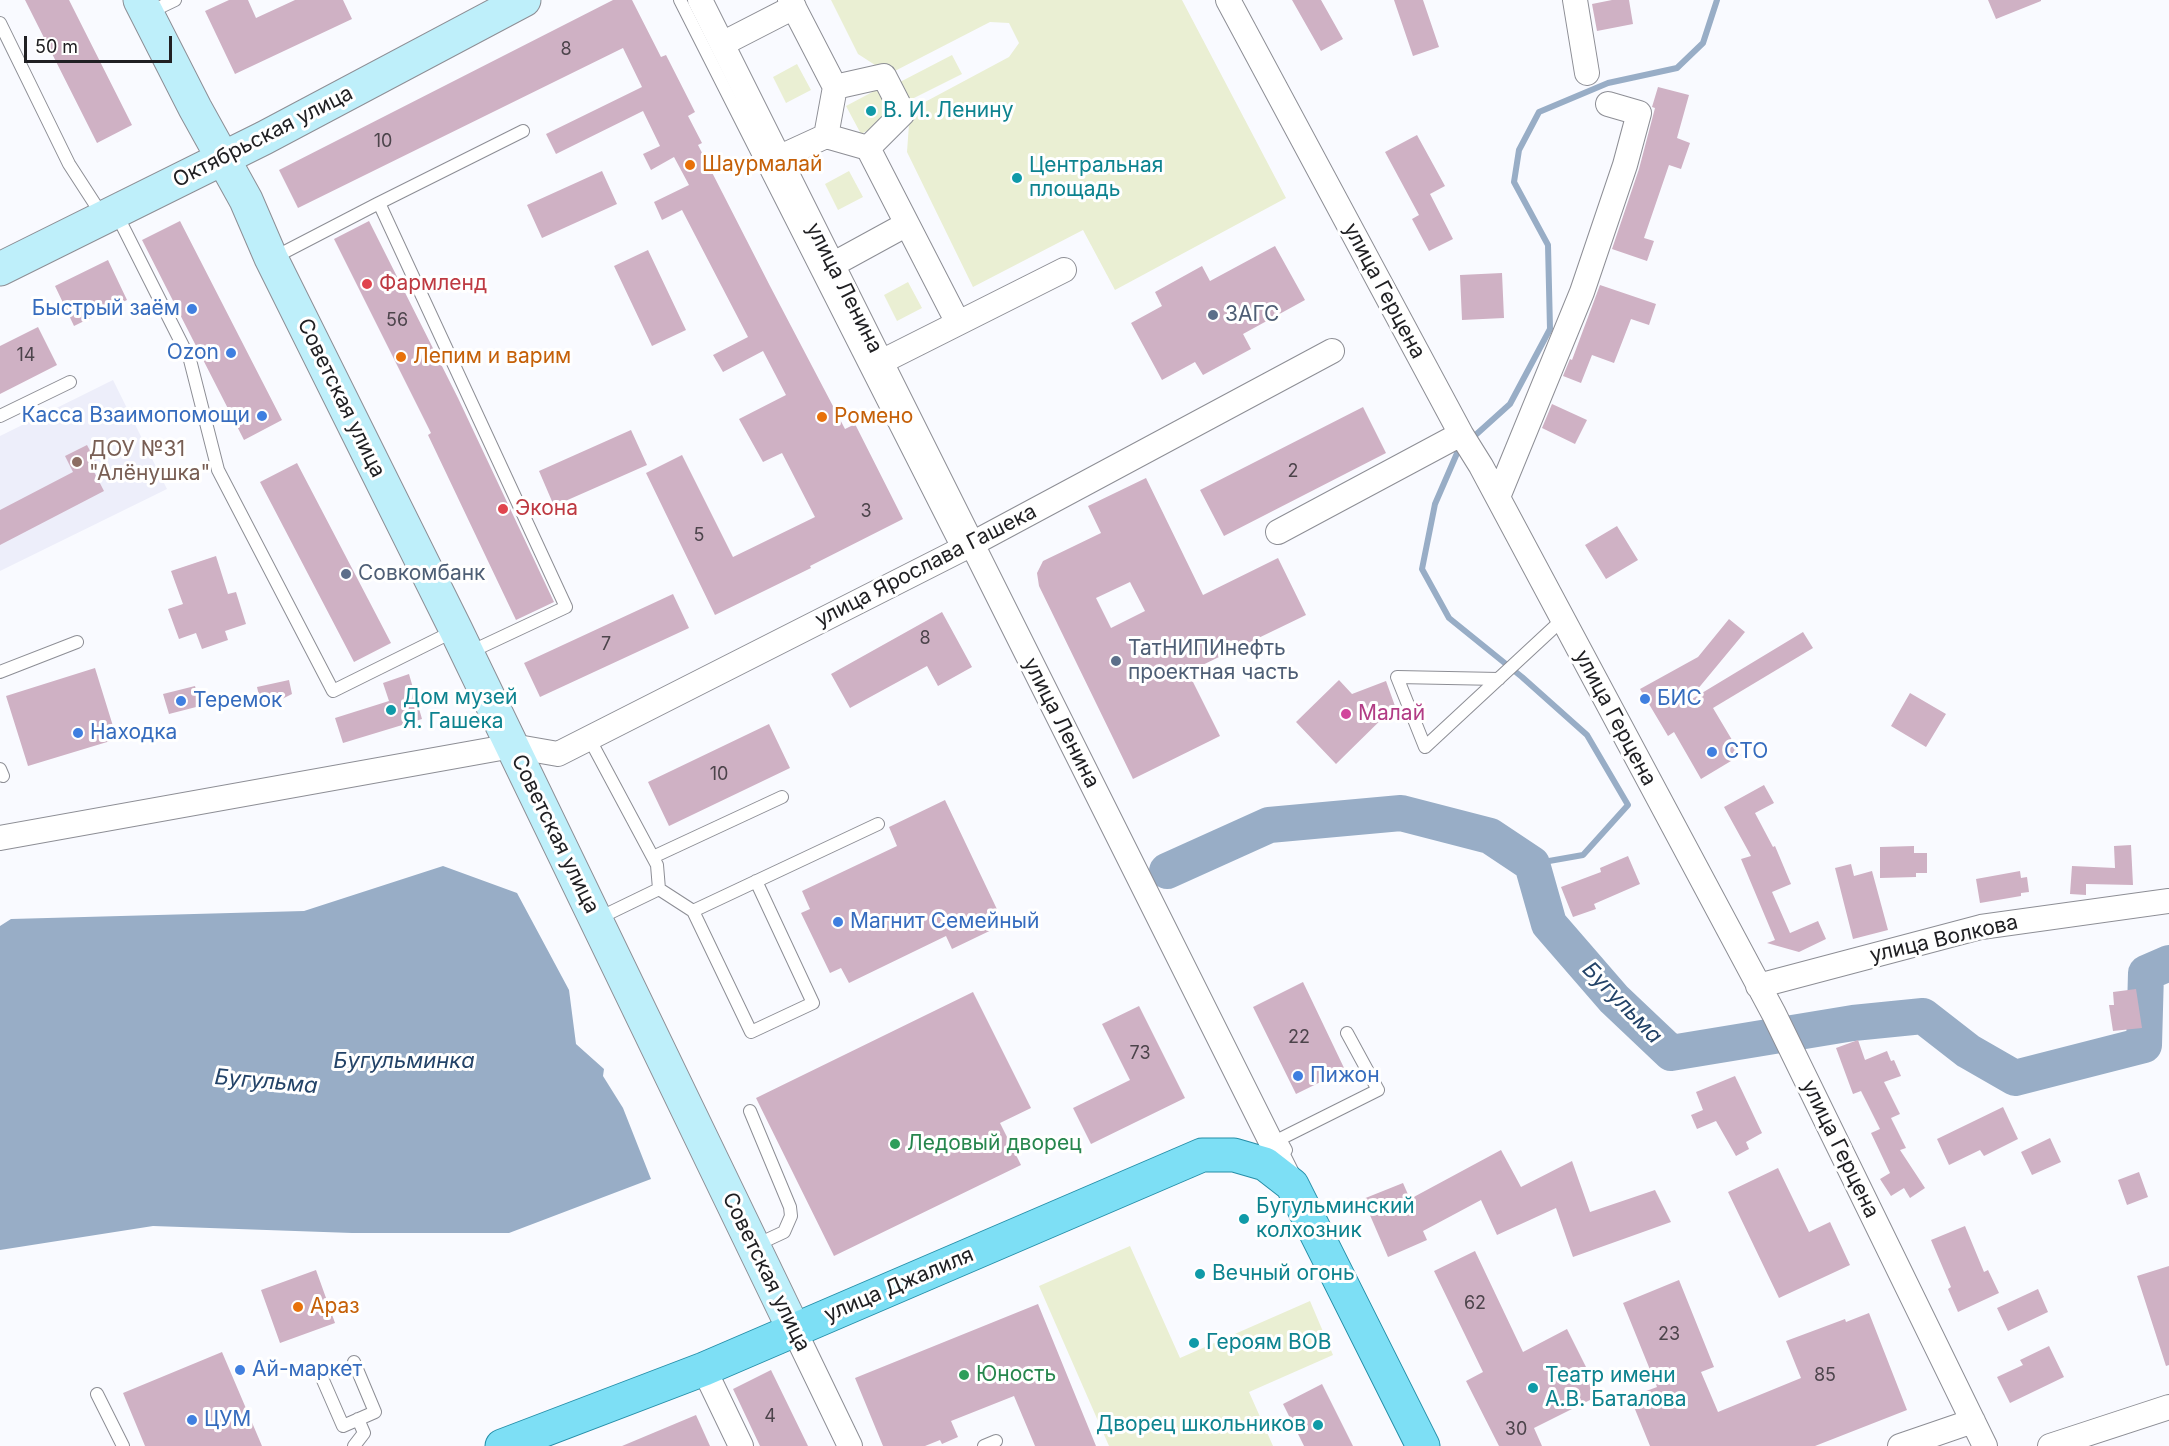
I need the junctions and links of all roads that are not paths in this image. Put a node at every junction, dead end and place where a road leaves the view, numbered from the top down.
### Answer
1 (524, 0) edge
2 (680, 0) edge
3 (700, 0) edge
4 (1228, 0) edge
5 (1575, 0) edge
6 (154, 4) edge
7 (792, 4) edge
8 (0, 23) edge
9 (722, 44) junction
10 (1587, 73) dead end
11 (835, 87) junction
12 (1608, 104) dead end
13 (523, 131) dead end
14 (826, 136) junction
15 (868, 148) junction
16 (778, 158) junction
17 (223, 159) junction
18 (379, 203) junction
19 (109, 215) junction
20 (907, 224) junction
21 (272, 258) junction
22 (832, 265) junction
23 (0, 268) edge
24 (1064, 270) dead end
25 (958, 323) junction
26 (1332, 351) dead end
27 (881, 362) junction
28 (70, 382) dead end
29 (0, 416) edge
30 (1461, 434) junction
31 (1498, 497) junction
32 (1278, 532) dead end
33 (965, 547) junction
34 (1563, 619) junction
35 (462, 641) junction
36 (77, 642) dead end
37 (0, 672) edge
38 (1499, 679) junction
39 (589, 738) junction
40 (512, 746) junction
41 (782, 797) dead end
42 (878, 824) dead end
43 (0, 838) edge
44 (653, 857) junction
45 (756, 881) junction
46 (659, 889) junction
47 (2169, 901) edge
48 (693, 910) junction
49 (596, 920) junction
50 (1758, 986) junction
51 (1347, 1033) dead end
52 (750, 1110) dead end
53 (1292, 1185) junction
54 (753, 1246) junction
55 (794, 1330) junction
56 (354, 1362) dead end
57 (704, 1369) junction
58 (320, 1371) dead end
59 (97, 1394) dead end
60 (2169, 1407) edge
61 (358, 1419) junction
62 (1972, 1421) junction
63 (996, 1441) dead end
64 (123, 1446) edge
65 (354, 1446) edge
66 (502, 1446) edge
67 (741, 1446) edge
68 (850, 1446) edge
69 (984, 1446) edge
70 (1423, 1446) edge
71 (1900, 1446) edge
72 (1985, 1446) edge
73 (2050, 1446) edge

1 - 17 street, Октябрьская улица
2 - 33 lane
3 - 9 street, улица Ленина
4 - 30 street, улица Герцена
5 - 10 street
6 - 17 street, Советская улица
7 - 9 street
7 - 11 street
8 - 19 lane
9 - 16 street, улица Ленина
11 - 14 street
11 - 15 street
12 - 31 street
13 - 18 lane
14 - 15 street
14 - 16 street
15 - 20 street
16 - 22 street, улица Ленина
17 - 19 street, Октябрьская улица
17 - 21 street, Советская улица
18 - 21 lane
18 - 35 lane
19 - 23 street, Октябрьская улица
19 - 35 lane
20 - 22 street
20 - 25 street
21 - 35 street, Советская улица
22 - 27 street, улица Ленина
24 - 25 street
25 - 27 street
26 - 33 street, улица Ярослава Гашека
27 - 33 street, улица Ленина
28 - 29 lane
30 - 31 street, улица Герцена
30 - 32 street
31 - 34 street, улица Герцена
33 - 39 street, улица Ярослава Гашека
33 - 53 street, улица Ленина
34 - 38 lane
34 - 50 street, улица Герцена
35 - 40 street, Советская улица
36 - 37 lane
38 - 38 lane
39 - 40 street, улица Ярослава Гашека
39 - 44 lane
40 - 43 street
40 - 49 street, Советская улица
41 - 44 lane
42 - 45 lane
44 - 46 lane
45 - 48 lane
45 - 48 lane
46 - 48 lane
46 - 49 lane
47 - 50 street, улица Волкова
49 - 54 street, Советская улица
50 - 62 street, улица Герцена
51 - 53 lane
52 - 54 lane
53 - 55 main road, улица Джалиля
53 - 70 main road, улица Ленина
54 - 55 street, Советская улица
55 - 57 main road, улица Джалиля
55 - 68 street, Советская улица
56 - 61 lane
57 - 66 main road, улица Джалиля
57 - 67 street
58 - 61 lane
59 - 64 lane
60 - 73 street
61 - 65 lane
62 - 71 street
62 - 72 street, улица Герцена
63 - 69 lane

